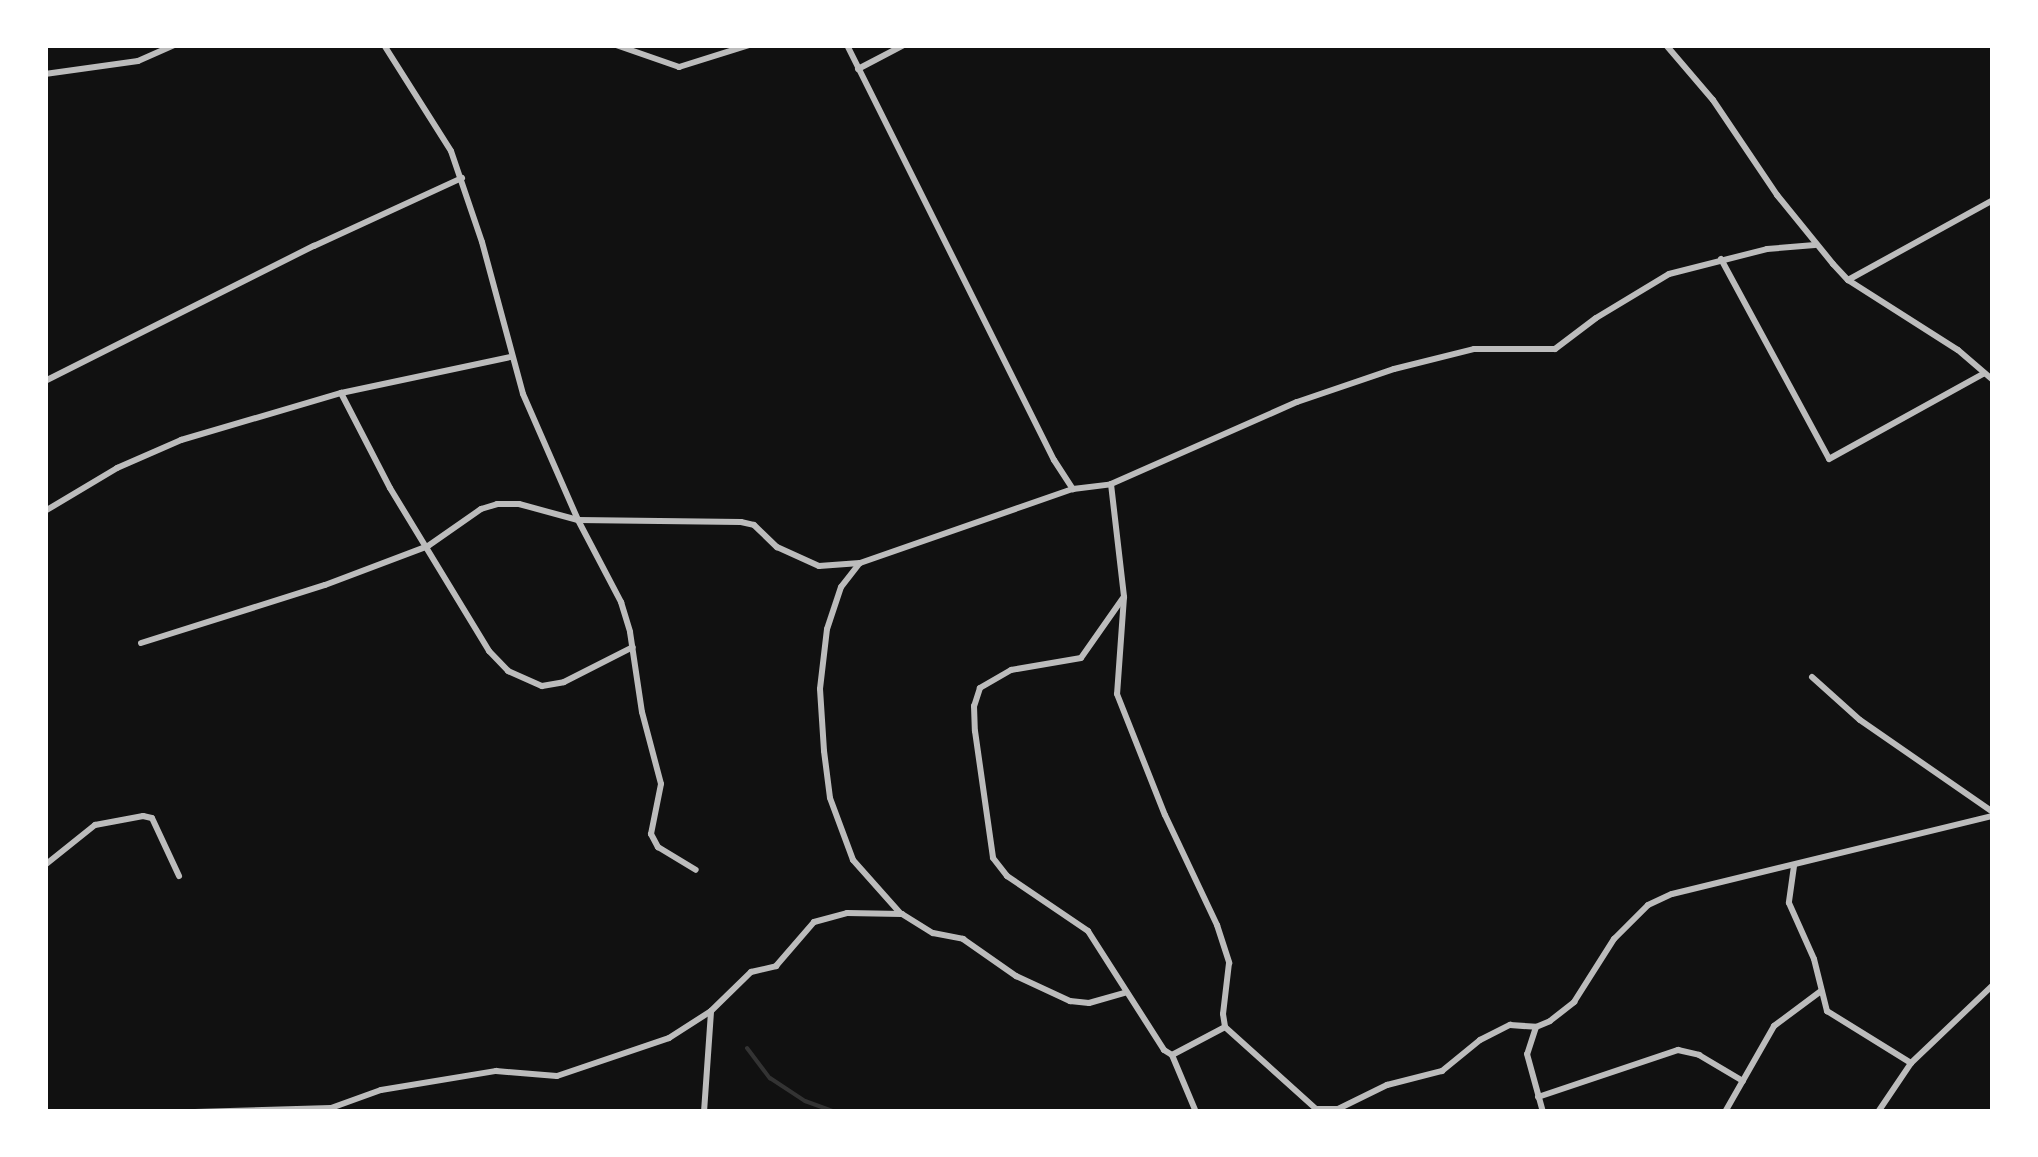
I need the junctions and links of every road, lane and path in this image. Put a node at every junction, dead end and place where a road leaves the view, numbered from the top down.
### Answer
1 (174, 45) edge
2 (384, 45) edge
3 (616, 45) edge
4 (749, 45) edge
5 (847, 45) edge
6 (904, 45) edge
7 (1666, 45) edge
8 (858, 69) junction
9 (45, 74) edge
10 (462, 178) junction
11 (1993, 200) edge
12 (1815, 244) junction
13 (1721, 258) junction
14 (1848, 280) junction
15 (511, 357) junction
16 (1983, 373) junction
17 (1993, 380) edge
18 (45, 381) edge
19 (341, 393) junction
20 (1112, 484) junction
21 (1074, 489) junction
22 (45, 511) edge
23 (578, 520) junction
24 (428, 546) junction
25 (860, 563) junction
26 (1124, 597) junction
27 (141, 643) dead end
28 (634, 646) junction
29 (1812, 676) dead end
30 (1993, 814) edge
31 (45, 865) edge
32 (1794, 866) junction
33 (696, 870) dead end
34 (179, 876) dead end
35 (902, 914) junction
36 (1993, 984) edge
37 (1820, 991) junction
38 (1125, 993) junction
39 (710, 1012) junction
40 (1225, 1027) junction
41 (1536, 1027) junction
42 (1172, 1055) junction
43 (1911, 1063) junction
44 (1743, 1081) junction
45 (1538, 1097) junction
46 (195, 1112) edge
47 (704, 1112) edge
48 (1196, 1112) edge
49 (1543, 1112) edge
50 (1725, 1112) edge
51 (1878, 1112) edge

1 - 9 street
2 - 10 street
3 - 4 street
5 - 8 street
6 - 8 street
7 - 12 street
8 - 21 street
10 - 15 street
10 - 18 street
11 - 14 street
12 - 13 street
12 - 14 street
13 - 16 street
13 - 20 street
14 - 16 street
15 - 19 street
15 - 23 street
16 - 17 street
19 - 22 street
19 - 24 street
20 - 21 street
20 - 26 street
21 - 25 street
23 - 24 street
23 - 25 street
23 - 28 street
24 - 27 street
24 - 28 street
25 - 35 street
26 - 38 street
26 - 40 street
28 - 33 street
29 - 30 street
30 - 32 street
31 - 34 street
32 - 37 street
32 - 41 street
35 - 38 street
35 - 39 street
36 - 43 street
37 - 43 street
37 - 44 street
38 - 42 street
39 - 46 street
39 - 47 street
40 - 41 street
40 - 42 street
41 - 45 street
42 - 48 street
43 - 51 street
44 - 45 street
44 - 50 street
45 - 49 street

